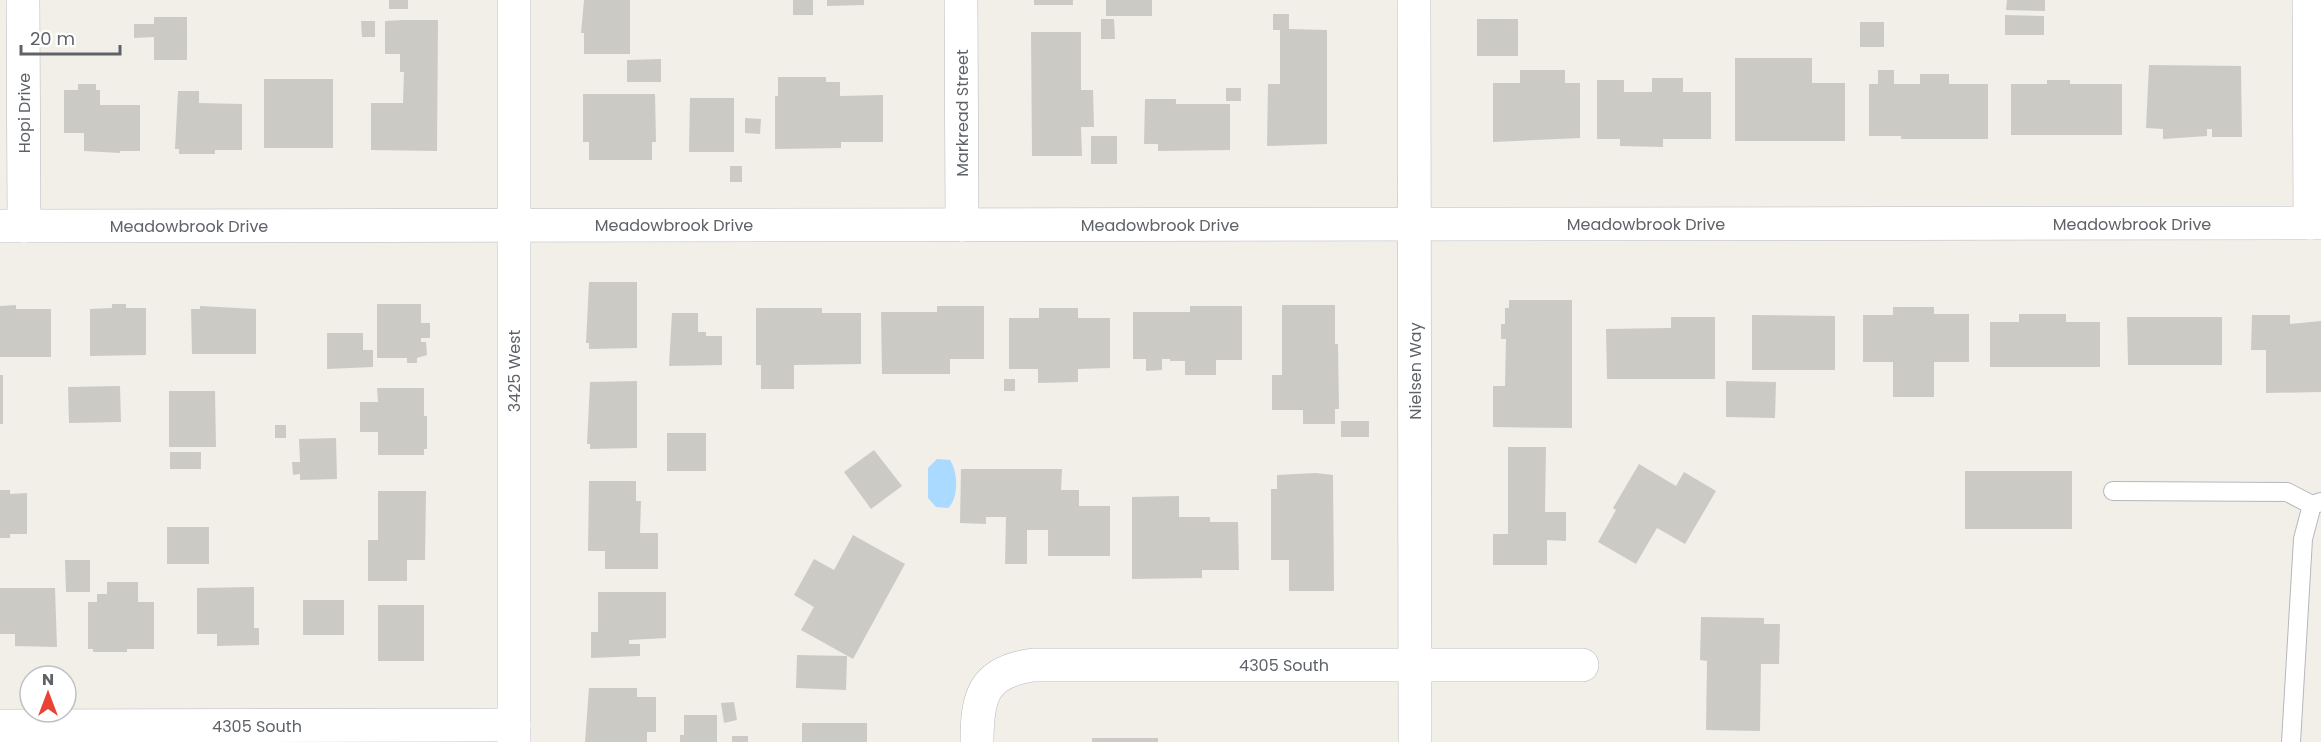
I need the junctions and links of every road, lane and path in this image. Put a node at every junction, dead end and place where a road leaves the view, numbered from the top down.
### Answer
1 (23, 0) edge
2 (514, 0) edge
3 (961, 0) edge
4 (1414, 0) edge
5 (2309, 0) edge
6 (2316, 223) edge
7 (962, 225) junction
8 (1414, 225) junction
9 (12, 226) edge
10 (513, 226) junction
11 (2113, 491) dead end
12 (2317, 504) edge
13 (1415, 665) junction
14 (1582, 665) dead end
15 (0, 726) edge
16 (514, 734) edge
17 (977, 742) edge
18 (1415, 742) edge
19 (2292, 742) edge

1 - 9 street, Hopi Drive
2 - 10 street, 3425 West
3 - 7 street, Markread Street
4 - 8 street, Nielsen Way
5 - 6 street
6 - 8 street, Meadowbrook Drive
7 - 8 street, Meadowbrook Drive
7 - 10 street, Meadowbrook Drive
8 - 13 street, Nielsen Way
9 - 10 street, Meadowbrook Drive
10 - 16 street, 3425 West
11 - 12 lane
12 - 19 lane
13 - 14 street, 4305 South
13 - 17 street, 4305 South
13 - 18 street, Nielsen Way
15 - 16 street, 4305 South

